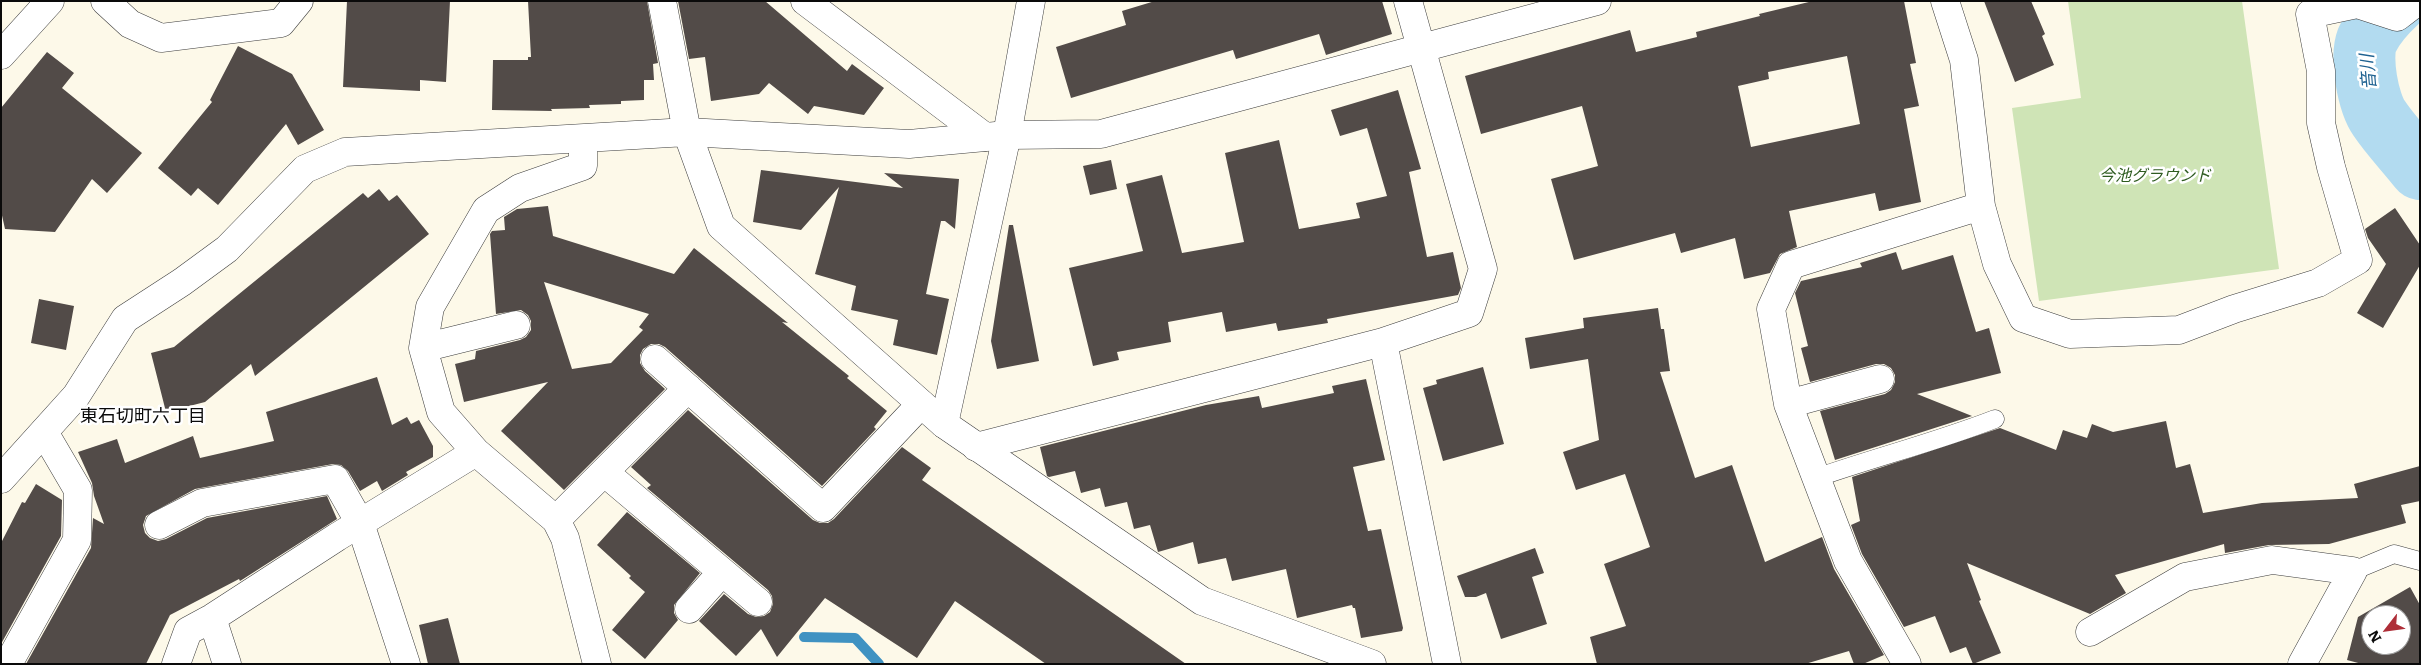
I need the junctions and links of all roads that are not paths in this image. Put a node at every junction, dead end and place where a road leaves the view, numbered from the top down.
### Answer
1 (50, 1) edge
2 (105, 1) edge
3 (300, 1) edge
4 (662, 1) edge
5 (804, 1) edge
6 (1031, 1) edge
7 (1408, 1) edge
8 (1598, 1) edge
9 (1945, 1) edge
10 (2407, 9) edge
11 (1421, 50) junction
12 (1, 55) edge
13 (687, 132) junction
14 (996, 136) junction
15 (583, 139) junction
16 (1981, 206) junction
17 (516, 325) dead end
18 (1383, 342) junction
19 (422, 348) junction
20 (655, 359) dead end
21 (1880, 379) dead end
22 (688, 388) junction
23 (921, 404) junction
24 (1788, 404) junction
25 (1995, 419) dead end
26 (944, 424) junction
27 (44, 432) junction
28 (976, 448) junction
29 (476, 452) junction
30 (604, 472) junction
31 (1816, 478) junction
32 (1, 479) edge
33 (556, 520) junction
34 (360, 523) junction
35 (159, 525) dead end
36 (2420, 561) edge
37 (2353, 571) junction
38 (722, 572) junction
39 (758, 602) dead end
40 (689, 609) dead end
41 (212, 618) junction
42 (2090, 632) dead end
43 (8, 664) edge
44 (176, 664) edge
45 (227, 664) edge
46 (406, 664) edge
47 (597, 664) edge
48 (1372, 664) edge
49 (1447, 664) edge
50 (1907, 664) edge
51 (2302, 664) edge

1 - 12 street
2 - 3 street
4 - 13 street
5 - 14 street
6 - 14 street
7 - 11 street
8 - 11 street
9 - 16 street
10 - 16 street
11 - 14 street
11 - 18 street
13 - 14 street
13 - 15 street
13 - 23 street
14 - 26 street
15 - 19 street
15 - 27 street
16 - 24 street
17 - 19 street
18 - 28 street
18 - 49 street
19 - 29 street
20 - 22 street
21 - 24 street
22 - 23 street
22 - 30 street
23 - 26 street
24 - 31 street
25 - 31 lane
26 - 28 street
27 - 32 street
27 - 43 street
28 - 48 street
29 - 33 street
29 - 34 street
30 - 33 street
30 - 38 street
31 - 50 street
33 - 47 street
34 - 35 street
34 - 41 street
34 - 46 street
36 - 37 lane
37 - 42 street
37 - 51 street
38 - 39 street
38 - 40 street
41 - 44 street
41 - 45 street

